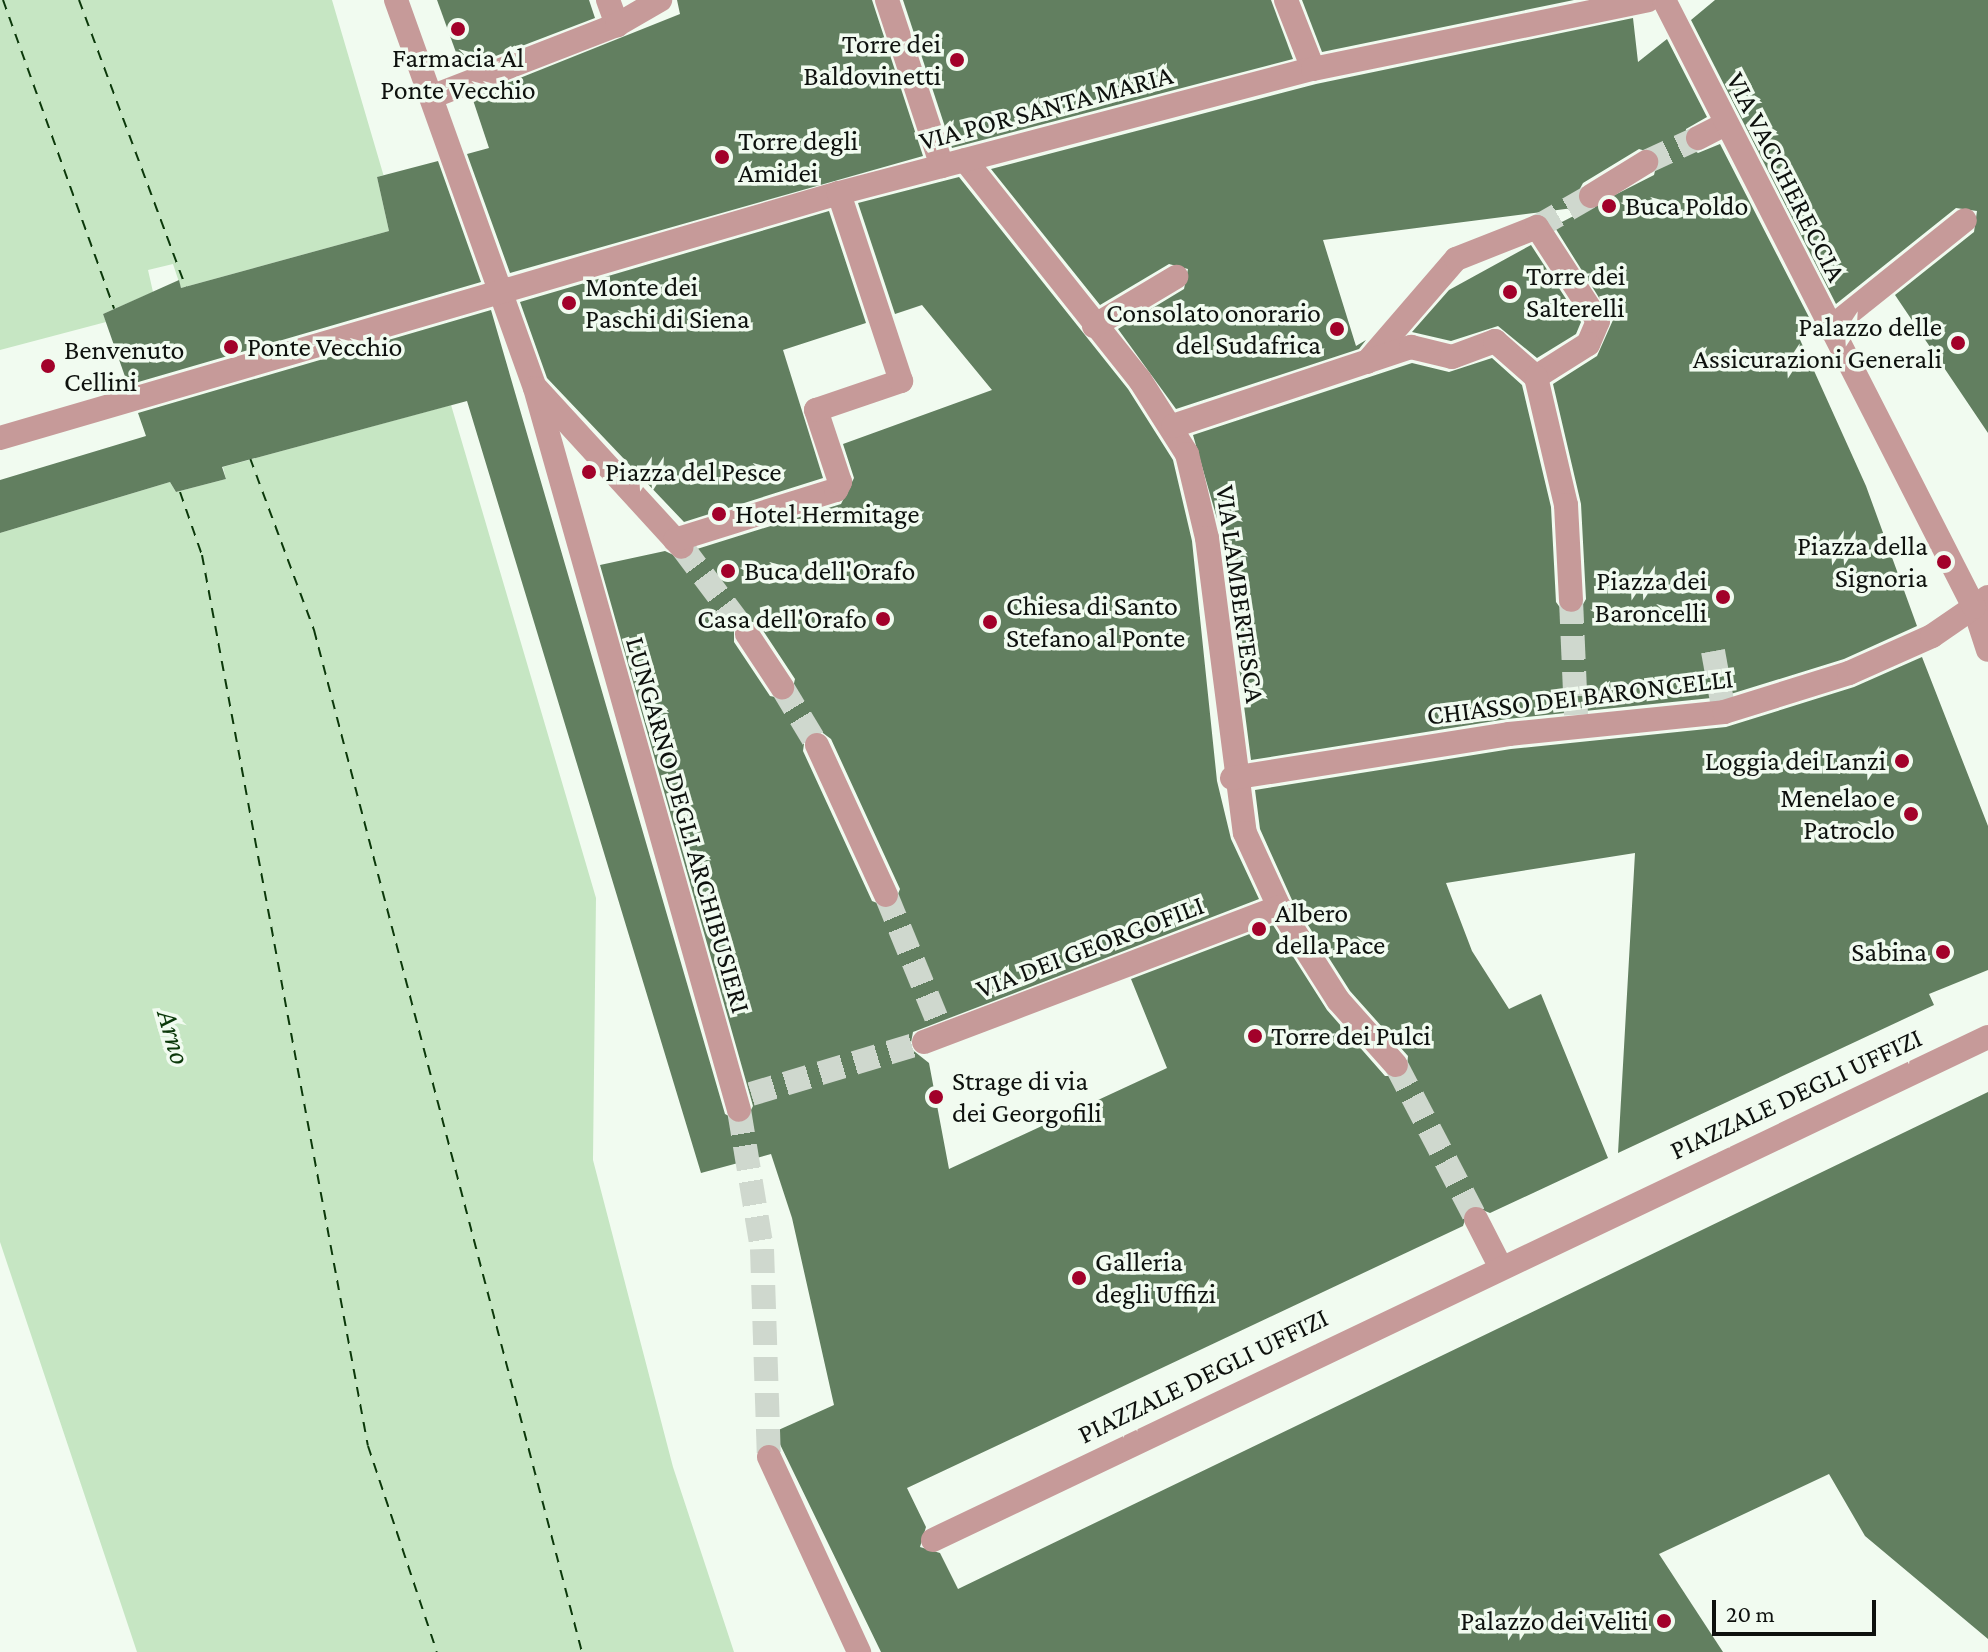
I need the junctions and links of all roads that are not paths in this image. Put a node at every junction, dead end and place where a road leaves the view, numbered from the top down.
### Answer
1 (396, 0) edge
2 (608, 0) edge
3 (660, 0) edge
4 (887, 0) edge
5 (1286, 0) edge
6 (1648, 0) edge
7 (1664, 0) edge
8 (617, 25) junction
9 (1313, 69) junction
10 (431, 97) junction
11 (1726, 124) junction
12 (1698, 138) tunnel mouth
13 (1646, 162) tunnel mouth
14 (954, 163) junction
15 (839, 193) junction
16 (1591, 196) tunnel mouth
17 (1965, 220) dead end
18 (1176, 277) dead end
19 (499, 288) junction
20 (1094, 326) junction
21 (1829, 329) junction
22 (1367, 362) junction
23 (1536, 377) junction
24 (535, 388) junction
25 (1173, 426) junction
26 (0, 438) edge
27 (1571, 600) tunnel mouth
28 (1981, 602) edge
29 (747, 634) tunnel mouth
30 (1988, 650) edge
31 (782, 687) tunnel mouth
32 (817, 745) tunnel mouth
33 (1232, 778) junction
34 (886, 895) tunnel mouth
35 (1279, 907) junction
36 (935, 1033) tunnel mouth
37 (1988, 1037) edge
38 (1396, 1065) tunnel mouth
39 (742, 1100) tunnel mouth
40 (1476, 1219) tunnel mouth
41 (1500, 1266) junction
42 (769, 1457) tunnel mouth
43 (933, 1540) dead end
44 (859, 1652) edge

1 - 10 street
2 - 8 street
3 - 8 street
4 - 14 street, VIA LAMBERTESCA
5 - 9 street
6 - 9 street, VIA POR SANTA MARIA
7 - 11 street, VIA VACCHERECCIA
8 - 10 street
9 - 14 street, VIA POR SANTA MARIA
10 - 19 street
11 - 12 street
11 - 21 street, VIA VACCHERECCIA
13 - 16 street
14 - 15 street, VIA POR SANTA MARIA
14 - 20 street, VIA LAMBERTESCA
15 - 19 street, VIA POR SANTA MARIA
15 - 24 street
17 - 21 street
18 - 20 street
19 - 24 street
19 - 26 street, VIA POR SANTA MARIA
20 - 25 street, VIA LAMBERTESCA
21 - 28 street, VIA VACCHERECCIA
22 - 23 street
22 - 23 street
22 - 25 street
23 - 27 street
24 - 39 street, LUNGARNO DEGLI ARCHIBUSIERI
25 - 33 street, VIA LAMBERTESCA
28 - 30 street, VIA VACCHERECCIA
28 - 33 street, CHIASSO DEI BARONCELLI
29 - 31 street
32 - 34 street
33 - 35 street, VIA LAMBERTESCA
35 - 36 street, VIA DEI GEORGOFILI
35 - 38 street, VIA LAMBERTESCA
37 - 41 street, PIAZZALE DEGLI UFFIZI
40 - 41 street
41 - 43 street, PIAZZALE DEGLI UFFIZI
42 - 44 street

